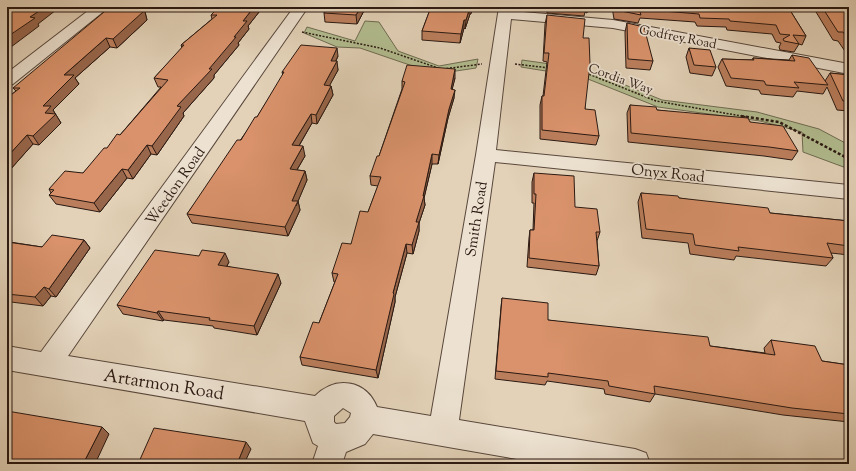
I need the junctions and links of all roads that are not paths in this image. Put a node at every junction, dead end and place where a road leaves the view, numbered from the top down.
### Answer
1 (102, 7) edge
2 (301, 7) edge
3 (505, 10) edge
4 (849, 69) edge
5 (7, 81) edge
6 (486, 155) junction
7 (849, 192) edge
8 (7, 358) edge
9 (47, 365) junction
10 (320, 410) junction
11 (364, 419) junction
12 (443, 431) junction
13 (331, 451) edge
14 (635, 464) edge

1 - 5 street
2 - 9 street, Weedon Road
3 - 4 street, Godfrey Road
3 - 6 street, Smith Road
6 - 7 street, Onyx Road
6 - 12 street, Smith Road
8 - 9 street, Artarmon Road
9 - 10 street, Artarmon Road
10 - 11 street
10 - 13 street
11 - 12 street
11 - 13 street
12 - 14 street

